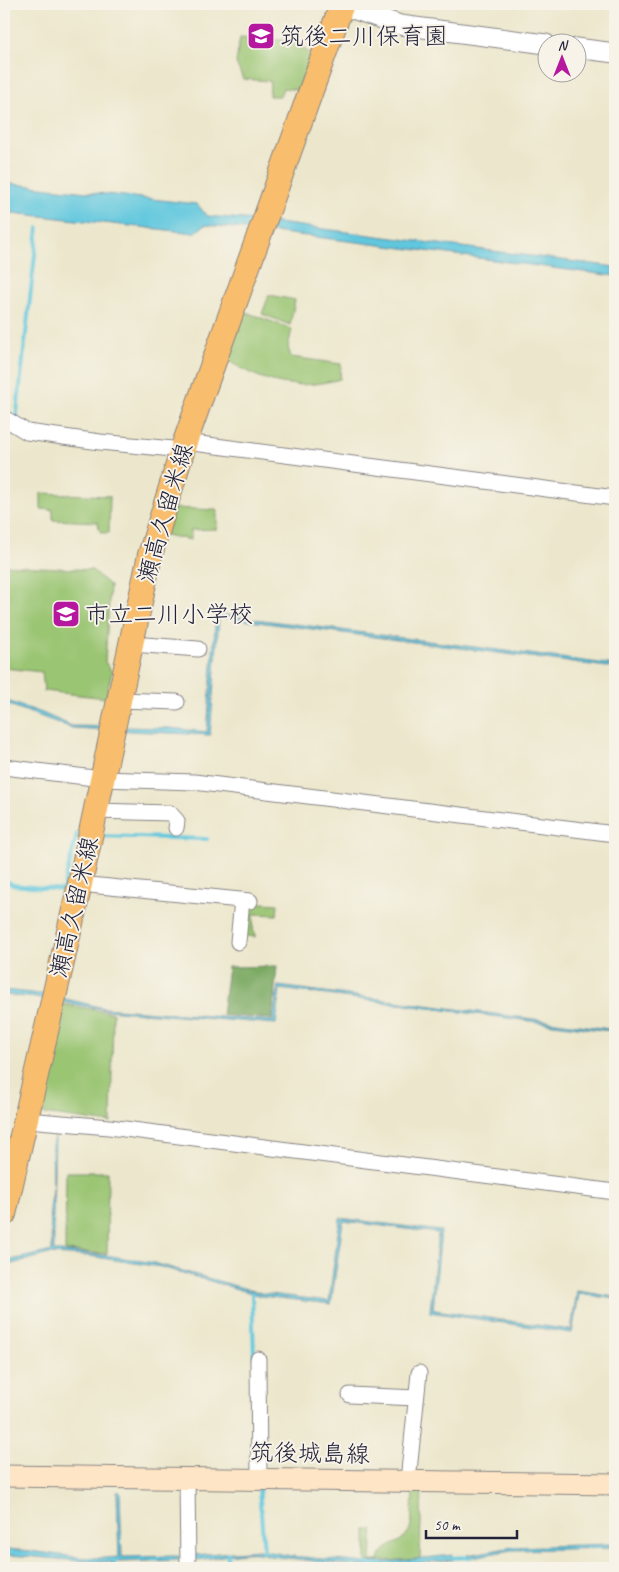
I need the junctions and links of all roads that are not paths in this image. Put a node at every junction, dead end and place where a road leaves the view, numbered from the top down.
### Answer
1 (341, 4) edge
2 (536, 43) edge
3 (586, 49) edge
4 (615, 53) edge
5 (4, 418) edge
6 (184, 446) junction
7 (615, 498) edge
8 (132, 644) junction
9 (198, 649) dead end
10 (120, 700) junction
11 (177, 702) dead end
12 (4, 767) edge
13 (102, 779) junction
14 (95, 811) junction
15 (176, 828) dead end
16 (615, 834) edge
17 (80, 884) junction
18 (238, 942) dead end
19 (27, 1120) junction
20 (7, 1186) edge
21 (615, 1192) edge
22 (4, 1214) edge
23 (258, 1359) dead end
24 (419, 1373) dead end
25 (350, 1395) dead end
26 (416, 1398) junction
27 (4, 1476) edge
28 (187, 1478) junction
29 (260, 1479) junction
30 (408, 1481) junction
31 (615, 1484) edge
32 (188, 1568) edge

1 - 2 street
1 - 6 main road, 瀬高久留米線
3 - 4 street
5 - 6 street
6 - 7 street
6 - 8 main road, 瀬高久留米線
8 - 9 street
8 - 10 main road, 瀬高久留米線
10 - 11 street
10 - 13 main road, 瀬高久留米線
12 - 13 street
13 - 14 main road, 瀬高久留米線
13 - 16 street
14 - 15 street
14 - 17 main road, 瀬高久留米線
17 - 18 street
17 - 19 main road, 瀬高久留米線
19 - 20 main road, 瀬高久留米線
19 - 21 street
20 - 22 main road, 瀬高久留米線
23 - 29 street
24 - 26 street
25 - 26 street
26 - 30 street
27 - 28 main road, 筑後城島線
28 - 29 main road, 筑後城島線
28 - 32 street
29 - 30 main road, 筑後城島線
30 - 31 main road, 筑後城島線

